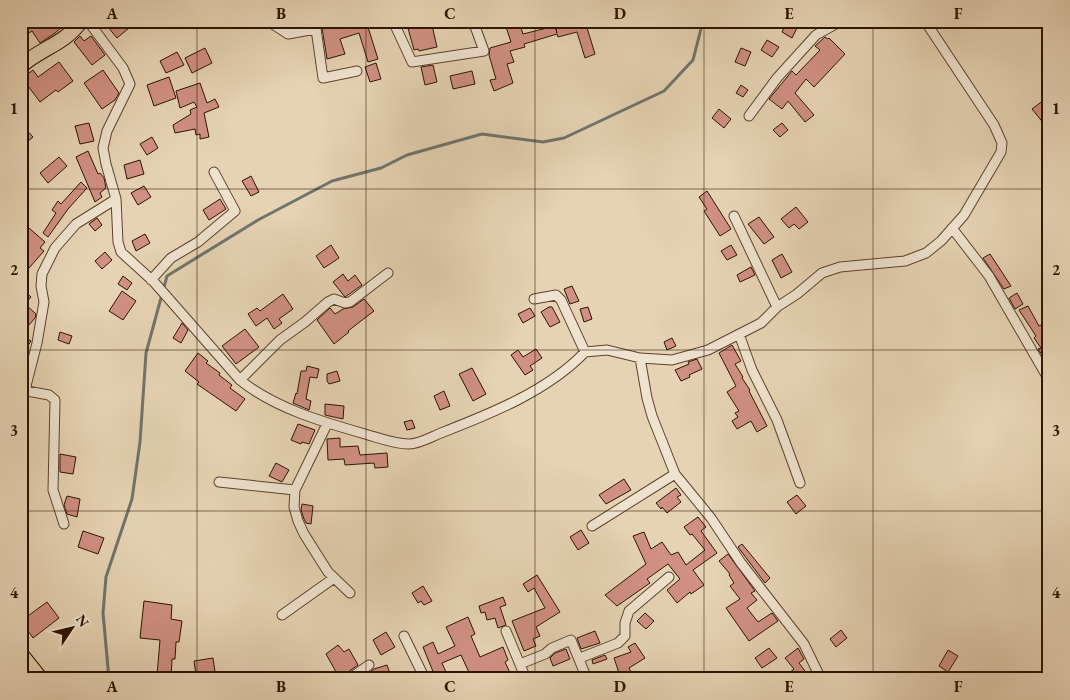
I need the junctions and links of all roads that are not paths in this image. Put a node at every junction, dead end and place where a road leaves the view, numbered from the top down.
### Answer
1 (81, 21) edge
2 (88, 21) edge
3 (268, 21) edge
4 (393, 21) edge
5 (473, 21) edge
6 (533, 21) edge
7 (545, 21) edge
8 (841, 21) edge
9 (925, 21) edge
10 (316, 25) edge
11 (21, 66) edge
12 (357, 71) dead end
13 (749, 116) dead end
14 (214, 172) dead end
15 (116, 199) junction
16 (734, 216) dead end
17 (952, 228) junction
18 (388, 273) dead end
19 (152, 281) junction
20 (534, 299) dead end
21 (777, 306) junction
22 (738, 334) junction
23 (585, 352) junction
24 (640, 358) junction
25 (240, 380) junction
26 (1049, 380) edge
27 (326, 424) junction
28 (675, 474) junction
29 (219, 482) dead end
30 (800, 483) dead end
31 (295, 490) junction
32 (64, 524) dead end
33 (592, 526) dead end
34 (669, 577) dead end
35 (334, 578) junction
36 (350, 593) dead end
37 (282, 615) dead end
38 (506, 631) dead end
39 (404, 636) dead end
40 (21, 654) edge
41 (580, 658) junction
42 (520, 664) junction
43 (369, 665) dead end
44 (41, 679) edge
45 (350, 679) edge
46 (425, 679) edge
47 (526, 679) edge
48 (587, 679) edge
49 (821, 679) edge

1 - 11 main road
2 - 15 street
3 - 10 street
4 - 5 street
6 - 7 street
8 - 13 street
9 - 17 street
10 - 12 street
14 - 19 street
15 - 19 street
15 - 32 street
16 - 21 street
17 - 21 street
17 - 26 street
18 - 25 street
19 - 25 street
20 - 23 street
21 - 22 street
22 - 24 street
22 - 30 street
23 - 24 street
23 - 27 street
24 - 28 street
25 - 27 street
27 - 31 street
28 - 33 street
28 - 49 street
29 - 31 street
31 - 35 street
34 - 41 street
35 - 36 street
35 - 37 street
38 - 42 street
39 - 46 street
40 - 44 main road
41 - 42 street
41 - 48 street
42 - 47 street
43 - 45 street

